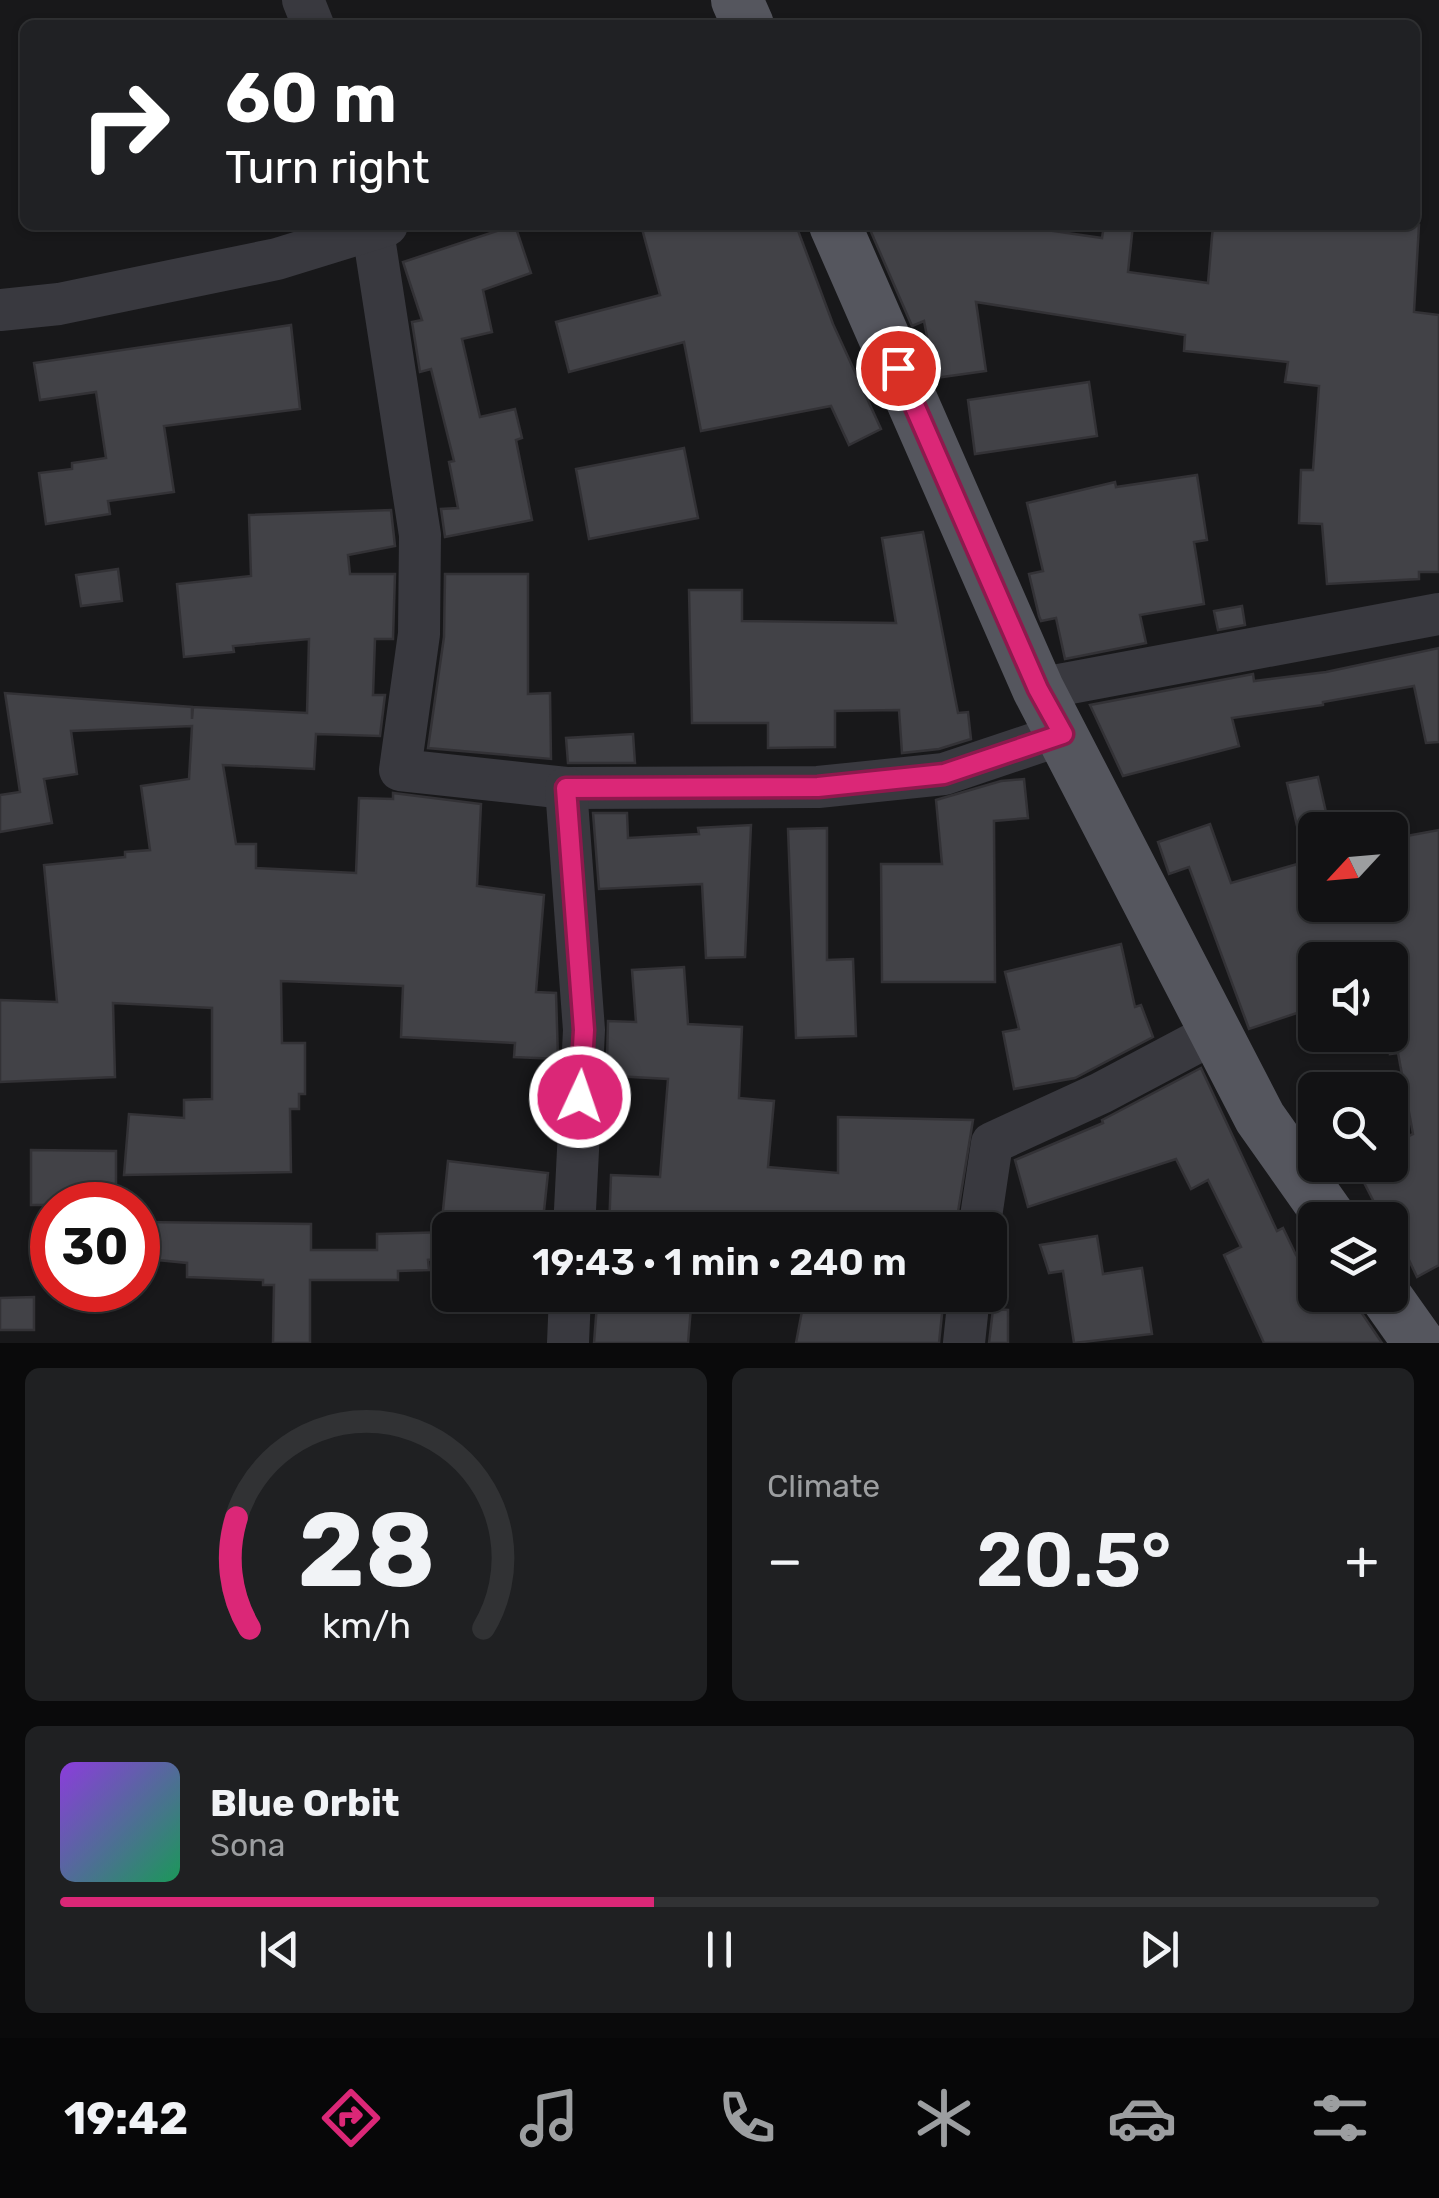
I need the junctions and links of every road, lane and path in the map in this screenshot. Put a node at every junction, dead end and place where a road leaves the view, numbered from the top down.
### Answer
1 (368, 230) edge
2 (377, 230) edge
3 (837, 230) edge
4 (0, 310) edge
5 (1439, 614) edge
6 (1038, 689) junction
7 (1063, 734) junction
8 (566, 788) junction
9 (1216, 1032) junction
10 (1319, 1202) edge
11 (575, 1212) edge
12 (982, 1212) edge
13 (569, 1312) edge
14 (967, 1312) edge
15 (1397, 1312) edge
16 (568, 1343) edge
17 (964, 1343) edge
18 (1419, 1343) edge

1 - 4 street
2 - 8 street
3 - 6 main road
5 - 6 street
6 - 7 main road
7 - 8 street
7 - 9 main road
8 - 11 street
9 - 10 main road
9 - 12 street
13 - 16 street
14 - 17 street
15 - 18 main road

